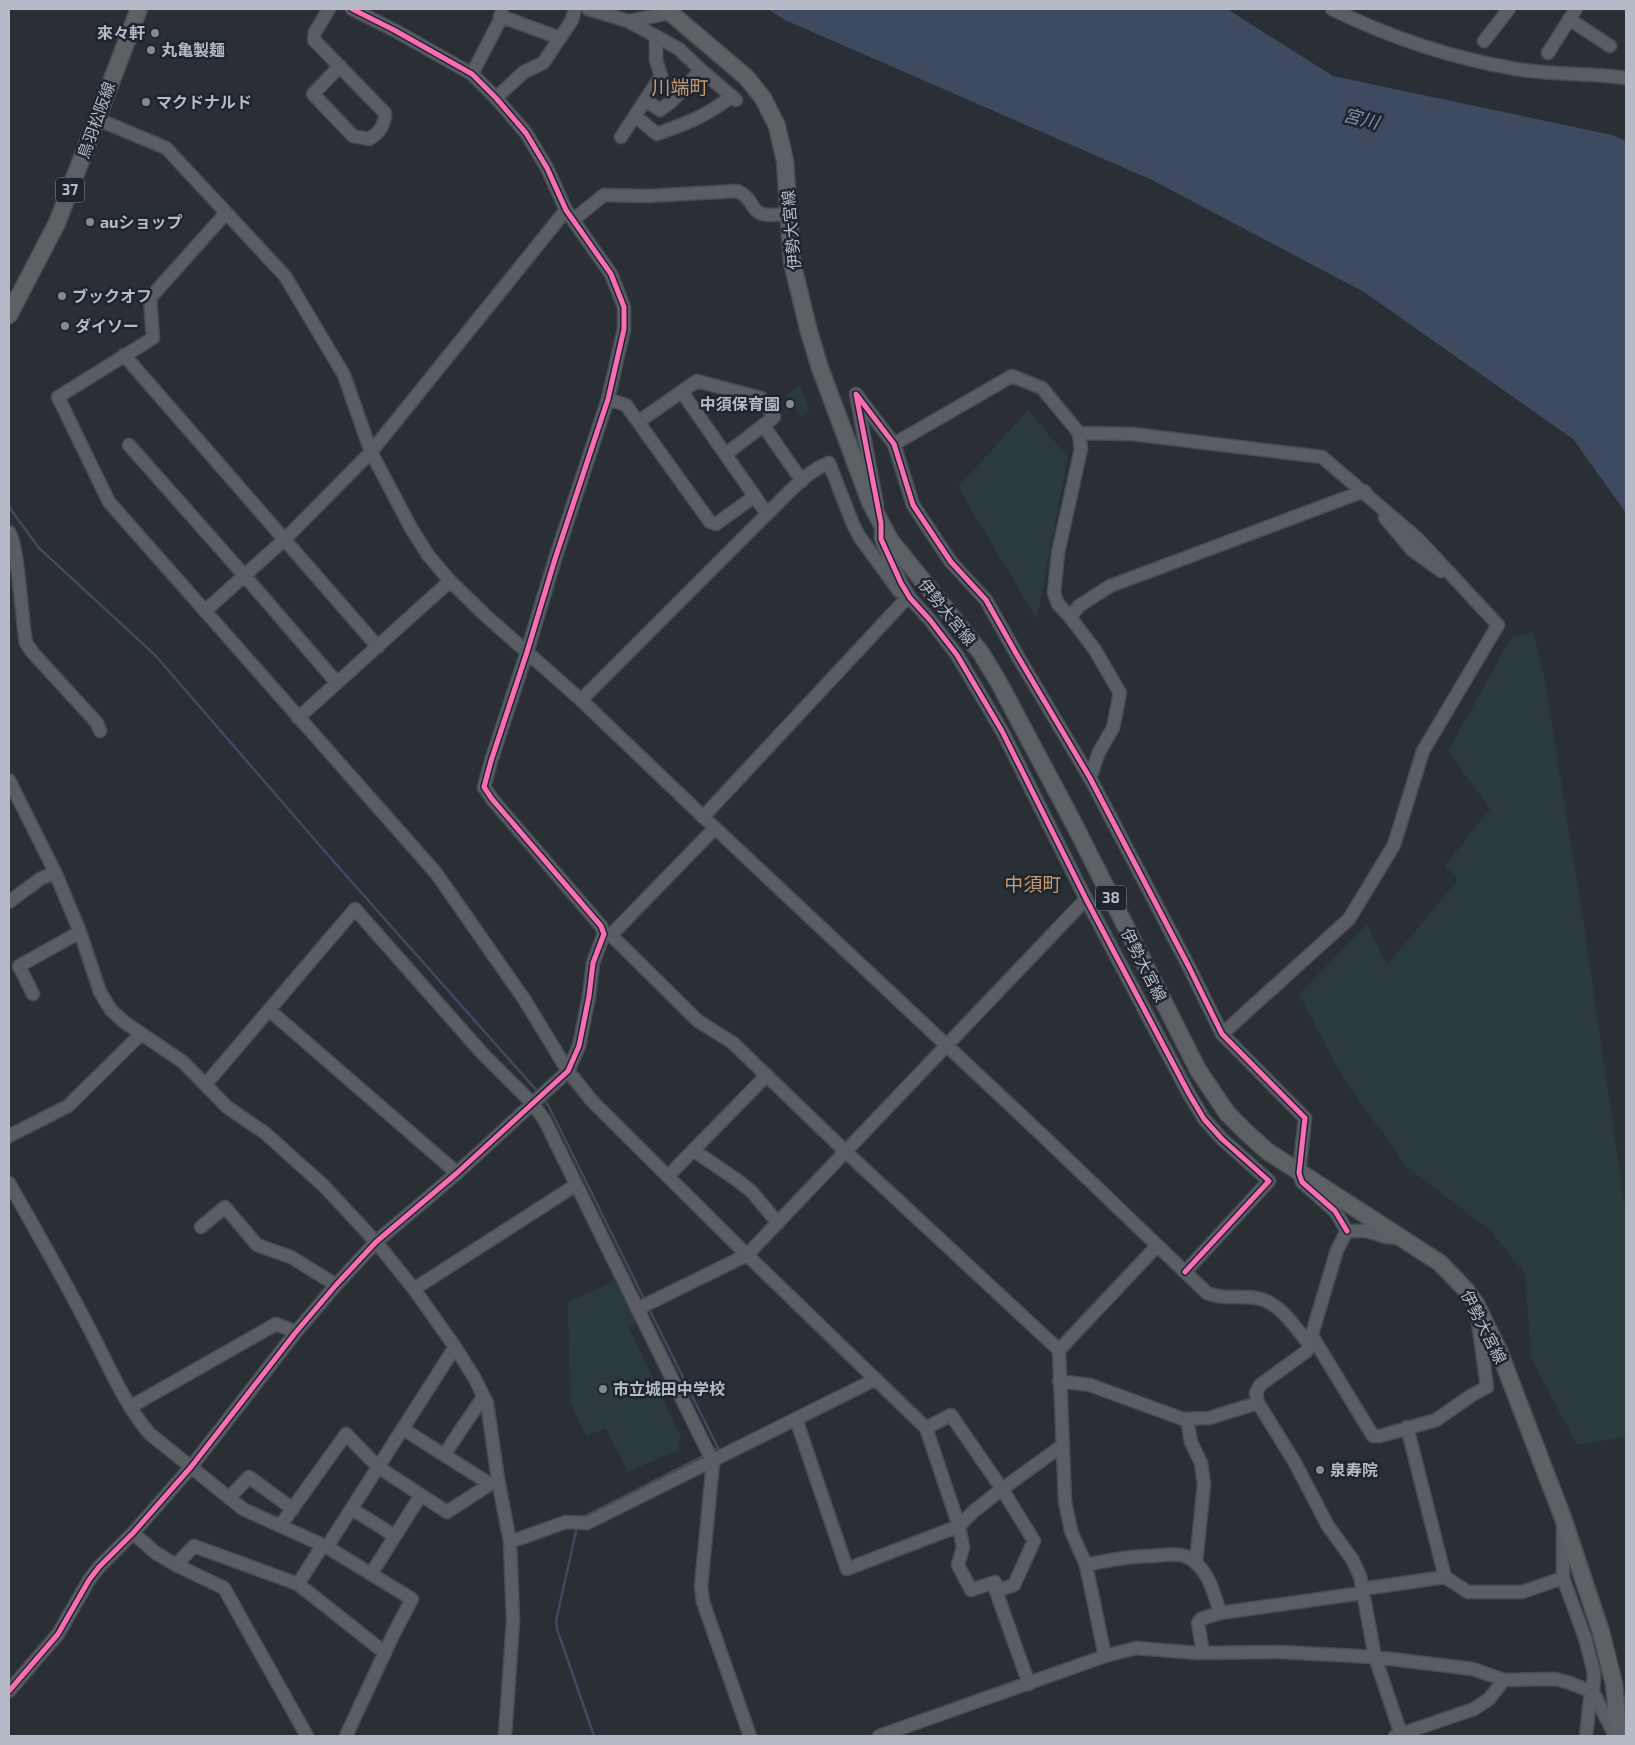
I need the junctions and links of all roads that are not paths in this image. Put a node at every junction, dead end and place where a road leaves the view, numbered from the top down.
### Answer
1 (134, 9) edge
2 (139, 9) edge
3 (330, 9) edge
4 (352, 9) edge
5 (574, 9) edge
6 (588, 9) edge
7 (1332, 9) edge
8 (1509, 9) edge
9 (668, 11) edge
10 (501, 12) edge
11 (1573, 14) edge
12 (628, 21) junction
13 (656, 36) junction
14 (560, 38) junction
15 (1484, 41) dead end
16 (1610, 46) dead end
17 (1548, 54) dead end
18 (118, 59) junction
19 (340, 66) junction
20 (701, 70) junction
21 (472, 74) junction
22 (1626, 78) edge
23 (496, 98) junction
24 (645, 100) junction
25 (635, 116) junction
26 (97, 119) junction
27 (621, 137) dead end
28 (226, 213) junction
29 (789, 214) junction
30 (570, 215) junction
31 (9, 315) edge
32 (124, 355) junction
33 (682, 392) junction
34 (608, 399) junction
35 (638, 422) junction
36 (763, 426) junction
37 (1079, 433) junction
38 (894, 444) junction
39 (129, 445) dead end
40 (371, 452) junction
41 (726, 454) junction
42 (802, 481) junction
43 (1364, 491) junction
44 (755, 496) junction
45 (767, 514) junction
46 (881, 523) junction
47 (9, 532) edge
48 (285, 539) junction
49 (244, 575) junction
50 (450, 582) junction
51 (908, 599) junction
52 (205, 611) junction
53 (1070, 617) junction
54 (378, 647) junction
55 (527, 652) junction
56 (337, 683) junction
57 (581, 700) junction
58 (298, 718) junction
59 (100, 732) dead end
60 (1090, 778) junction
61 (9, 780) edge
62 (703, 816) junction
63 (715, 828) junction
64 (55, 872) junction
65 (1086, 899) junction
66 (9, 902) edge
67 (80, 932) junction
68 (608, 934) junction
69 (33, 994) dead end
70 (269, 1010) junction
71 (141, 1034) junction
72 (1222, 1034) junction
73 (946, 1046) junction
74 (568, 1071) junction
75 (767, 1075) junction
76 (205, 1085) junction
77 (535, 1102) junction
78 (9, 1136) edge
79 (693, 1150) junction
80 (846, 1152) junction
81 (1300, 1173) junction
82 (457, 1174) junction
83 (668, 1176) junction
84 (9, 1183) edge
85 (576, 1185) junction
86 (778, 1223) junction
87 (201, 1228) dead end
88 (1347, 1231) junction
89 (1402, 1239) junction
90 (376, 1242) junction
91 (1158, 1246) junction
92 (748, 1255) junction
93 (1185, 1272) junction
94 (336, 1285) junction
95 (414, 1289) junction
96 (1476, 1304) junction
97 (644, 1306) junction
98 (296, 1332) junction
99 (1311, 1340) junction
100 (455, 1347) junction
101 (1059, 1350) junction
102 (876, 1379) junction
103 (1059, 1381) junction
104 (483, 1397) junction
105 (1258, 1403) junction
106 (130, 1407) junction
107 (1187, 1419) junction
108 (796, 1420) junction
109 (1407, 1427) junction
110 (926, 1428) junction
111 (403, 1429) junction
112 (1063, 1445) junction
113 (444, 1455) junction
114 (710, 1457) junction
115 (191, 1467) junction
116 (378, 1467) junction
117 (494, 1482) junction
118 (1002, 1489) junction
119 (421, 1495) junction
120 (229, 1498) junction
121 (292, 1509) junction
122 (352, 1509) junction
123 (1563, 1518) junction
124 (280, 1526) junction
125 (959, 1526) junction
126 (133, 1533) junction
127 (395, 1536) junction
128 (510, 1542) junction
129 (325, 1546) junction
130 (1196, 1563) junction
131 (176, 1565) junction
132 (1086, 1565) junction
133 (371, 1574) junction
134 (1446, 1577) junction
135 (1563, 1578) junction
136 (298, 1584) junction
137 (996, 1591) junction
138 (1362, 1591) junction
139 (1220, 1613) junction
140 (385, 1653) junction
141 (1202, 1653) junction
142 (1105, 1656) junction
143 (1375, 1656) junction
144 (1504, 1680) junction
145 (1029, 1684) junction
146 (9, 1691) edge
147 (1593, 1692) junction
148 (1398, 1735) edge
149 (307, 1736) edge
150 (346, 1736) edge
151 (505, 1736) edge
152 (750, 1736) edge
153 (879, 1736) edge
154 (1586, 1736) edge
155 (1615, 1736) edge
156 (1619, 1736) edge

1 - 18 main road, 鳥羽松阪線 / 37
2 - 18 main road, 鳥羽松阪線 / 37
3 - 19 street
4 - 21 street
5 - 14 street
6 - 12 street
7 - 22 street
8 - 15 street
9 - 12 street
9 - 29 main road, 伊勢大宮線 / 38
10 - 14 street
10 - 21 street
11 - 16 street
11 - 17 street
12 - 13 street
13 - 20 street
13 - 24 street
14 - 23 street
18 - 26 main road, 鳥羽松阪線 / 37
19 - 19 street
20 - 24 street
20 - 25 street
21 - 23 street
23 - 30 street
24 - 25 street
25 - 27 street
26 - 28 street
26 - 31 main road, 鳥羽松阪線 / 37
28 - 32 street
28 - 40 street
29 - 30 street
29 - 46 main road, 伊勢大宮線 / 38
30 - 34 street
30 - 40 street
32 - 48 street
32 - 52 street
33 - 35 street
33 - 36 street
33 - 41 street
34 - 35 street
34 - 55 street
35 - 44 street
36 - 41 street
36 - 42 street
37 - 38 street
37 - 43 street
37 - 53 street
38 - 46 street
38 - 60 street
39 - 49 street
40 - 48 street
40 - 50 street
41 - 44 street
42 - 45 street
42 - 51 street
43 - 53 street
43 - 72 street
44 - 45 street
45 - 57 street
46 - 51 street
46 - 81 main road, 伊勢大宮線 / 38
47 - 59 street
48 - 49 street
48 - 54 street
49 - 52 street
49 - 56 street
50 - 54 street
50 - 55 street
51 - 62 street
51 - 65 street
52 - 58 street
53 - 60 street
54 - 56 street
55 - 57 street
55 - 68 street
56 - 58 street
57 - 62 street
58 - 74 street
60 - 72 street
61 - 64 street
62 - 63 street
63 - 68 street
63 - 73 street
64 - 66 street
64 - 67 street
65 - 73 street
65 - 93 street
67 - 69 street
67 - 71 street
68 - 74 street
68 - 75 street
70 - 76 street
70 - 77 street
70 - 82 street
71 - 76 street
71 - 78 street
72 - 81 street
73 - 80 street
73 - 91 street
74 - 77 street
74 - 83 street
75 - 79 street
75 - 80 street
76 - 90 street
77 - 82 street
77 - 85 street
79 - 83 street
79 - 86 street
80 - 86 street
80 - 101 street
81 - 88 street
81 - 89 main road, 伊勢大宮線 / 38
82 - 90 street
83 - 92 street
84 - 106 street
85 - 95 street
85 - 97 street
86 - 92 street
87 - 94 street
88 - 89 street
88 - 99 street
89 - 96 main road, 伊勢大宮線 / 38
90 - 94 street
90 - 95 street
91 - 93 street
91 - 101 street
92 - 97 street
92 - 102 street
93 - 99 street
94 - 98 street
95 - 100 street
96 - 109 street
96 - 123 main road, 伊勢大宮線 / 38
97 - 114 street
98 - 106 street
98 - 115 street
99 - 105 street
99 - 109 street
100 - 104 street
100 - 111 street
101 - 103 street
102 - 108 street
102 - 110 street
103 - 107 street
103 - 112 street
104 - 113 street
104 - 117 street
105 - 107 street
105 - 138 street
106 - 115 street
107 - 130 street
108 - 114 street
108 - 125 street
109 - 134 street
110 - 118 street
110 - 125 street
111 - 113 street
111 - 116 street
112 - 118 street
112 - 132 street
113 - 117 street
114 - 128 street
114 - 152 street
115 - 120 street
115 - 126 street
116 - 119 street
116 - 121 street
116 - 122 street
117 - 119 street
117 - 128 street
118 - 125 street
118 - 137 street
119 - 127 street
120 - 121 street
120 - 124 street
121 - 124 street
122 - 127 street
122 - 129 street
123 - 135 street
123 - 156 main road, 伊勢大宮線 / 38
124 - 129 street
125 - 137 street
126 - 131 street
126 - 146 street
127 - 133 street
128 - 151 street
129 - 133 street
129 - 136 street
130 - 132 street
130 - 139 street
131 - 136 street
131 - 149 street
132 - 142 street
133 - 140 street
134 - 135 street
134 - 138 street
135 - 147 street
136 - 140 street
137 - 145 street
138 - 139 street
138 - 143 street
139 - 141 street
140 - 150 street
141 - 142 street
141 - 143 street
142 - 145 street
143 - 144 street
143 - 148 street
144 - 147 street
144 - 148 street
145 - 153 street
147 - 154 street
147 - 155 street

